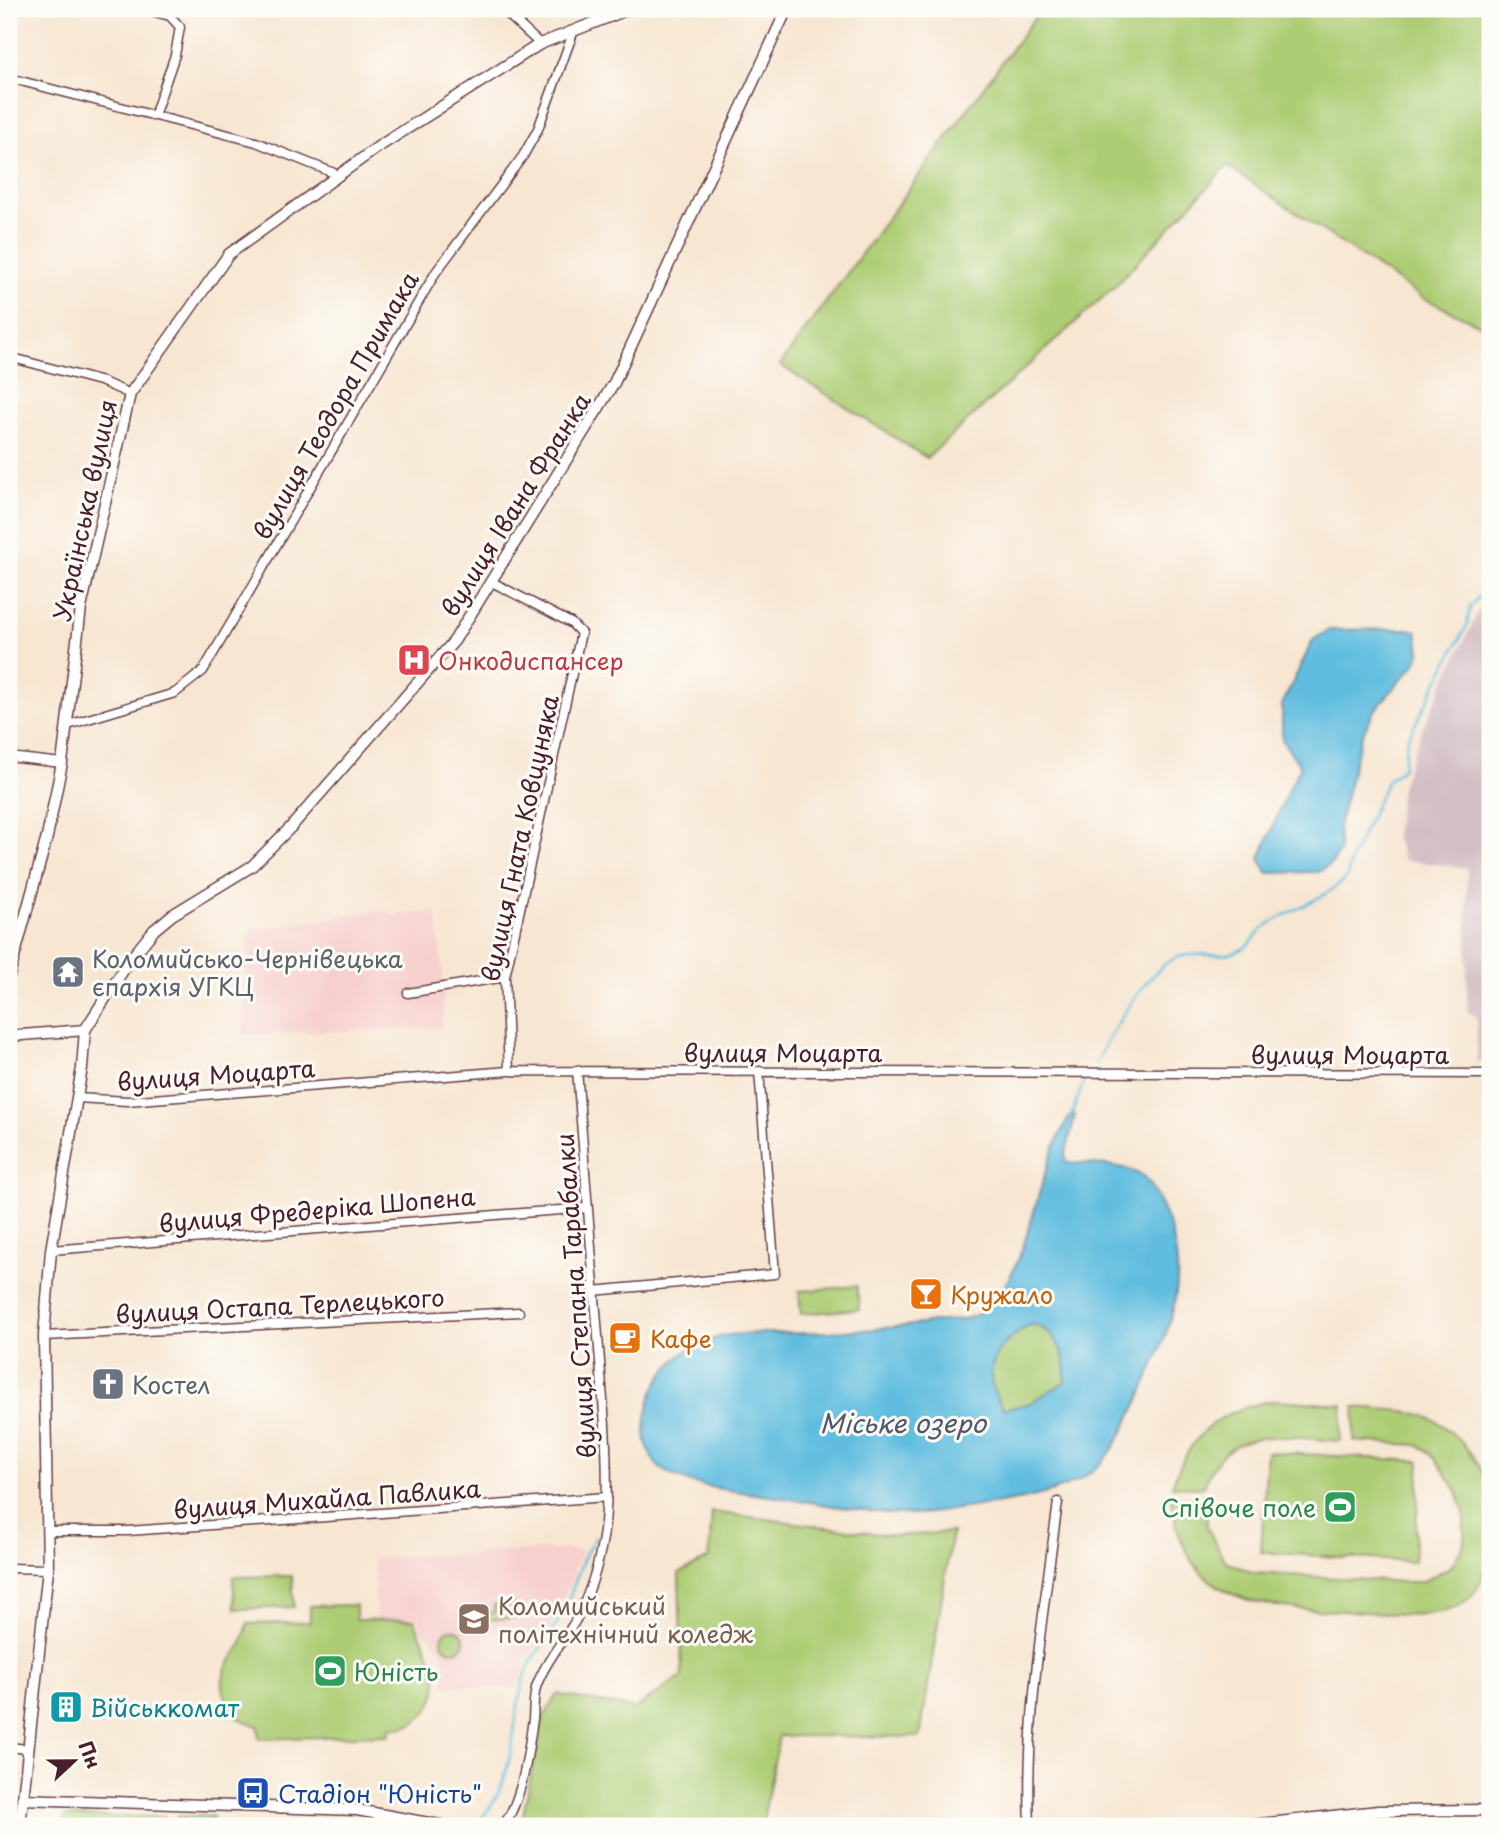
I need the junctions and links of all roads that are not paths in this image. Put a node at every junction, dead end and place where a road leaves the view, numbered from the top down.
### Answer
1 (143, 9) edge
2 (502, 9) edge
3 (629, 9) edge
4 (787, 9) edge
5 (573, 33) junction
6 (540, 44) junction
7 (9, 78) edge
8 (154, 116) junction
9 (339, 175) junction
10 (9, 357) edge
11 (130, 394) junction
12 (492, 582) junction
13 (68, 724) junction
14 (9, 757) edge
15 (62, 763) junction
16 (9, 976) edge
17 (505, 977) junction
18 (408, 993) dead end
19 (85, 1030) junction
20 (9, 1036) edge
21 (577, 1070) junction
22 (509, 1071) junction
23 (759, 1072) junction
24 (1490, 1074) edge
25 (77, 1098) junction
26 (586, 1208) junction
27 (51, 1250) junction
28 (593, 1291) junction
29 (519, 1312) dead end
30 (44, 1336) junction
31 (607, 1497) junction
32 (1058, 1502) dead end
33 (49, 1531) junction
34 (9, 1568) edge
35 (48, 1569) junction
36 (9, 1747) edge
37 (27, 1749) junction
38 (22, 1799) junction
39 (1490, 1810) edge
40 (20, 1826) edge
41 (445, 1826) edge
42 (503, 1826) edge
43 (1030, 1826) edge
44 (1244, 1826) edge

1 - 8 street
2 - 6 street
3 - 5 street, Українська вулиця
4 - 12 street, вулиця Івана Франка
5 - 6 street, Українська вулиця
5 - 13 street, вулиця Теодора Примака
6 - 9 street, Українська вулиця
7 - 8 street
8 - 9 street
9 - 11 street, Українська вулиця
10 - 11 street
11 - 13 street, Українська вулиця
12 - 17 street, вулиця Гната Ковцуняка
12 - 19 street, вулиця Івана Франка
13 - 15 street, Українська вулиця
14 - 15 street
15 - 16 street, Українська вулиця
17 - 18 street
17 - 22 street, вулиця Гната Ковцуняка
19 - 20 street
19 - 25 street, вулиця Івана Франка
21 - 22 street, вулиця Моцарта
21 - 23 street, вулиця Моцарта
21 - 26 street, вулиця Степана Тарабалки
22 - 25 street, вулиця Моцарта
23 - 24 street, вулиця Моцарта
23 - 28 street
25 - 27 street, вулиця Івана Франка
26 - 27 street, вулиця Фредеріка Шопена
26 - 28 street, вулиця Степана Тарабалки
27 - 30 street, вулиця Івана Франка
28 - 31 street, вулиця Степана Тарабалки
29 - 30 street, вулиця Остапа Терлецького
30 - 33 street, вулиця Івана Франка
31 - 33 street, вулиця Михайла Павлика
31 - 42 street, вулиця Степана Тарабалки
32 - 43 street
33 - 35 street, вулиця Івана Франка
34 - 35 street
35 - 37 street, вулиця Івана Франка
36 - 37 street
37 - 38 street, вулиця Івана Франка
38 - 40 street, вулиця Івана Франка
38 - 41 street
39 - 44 street

